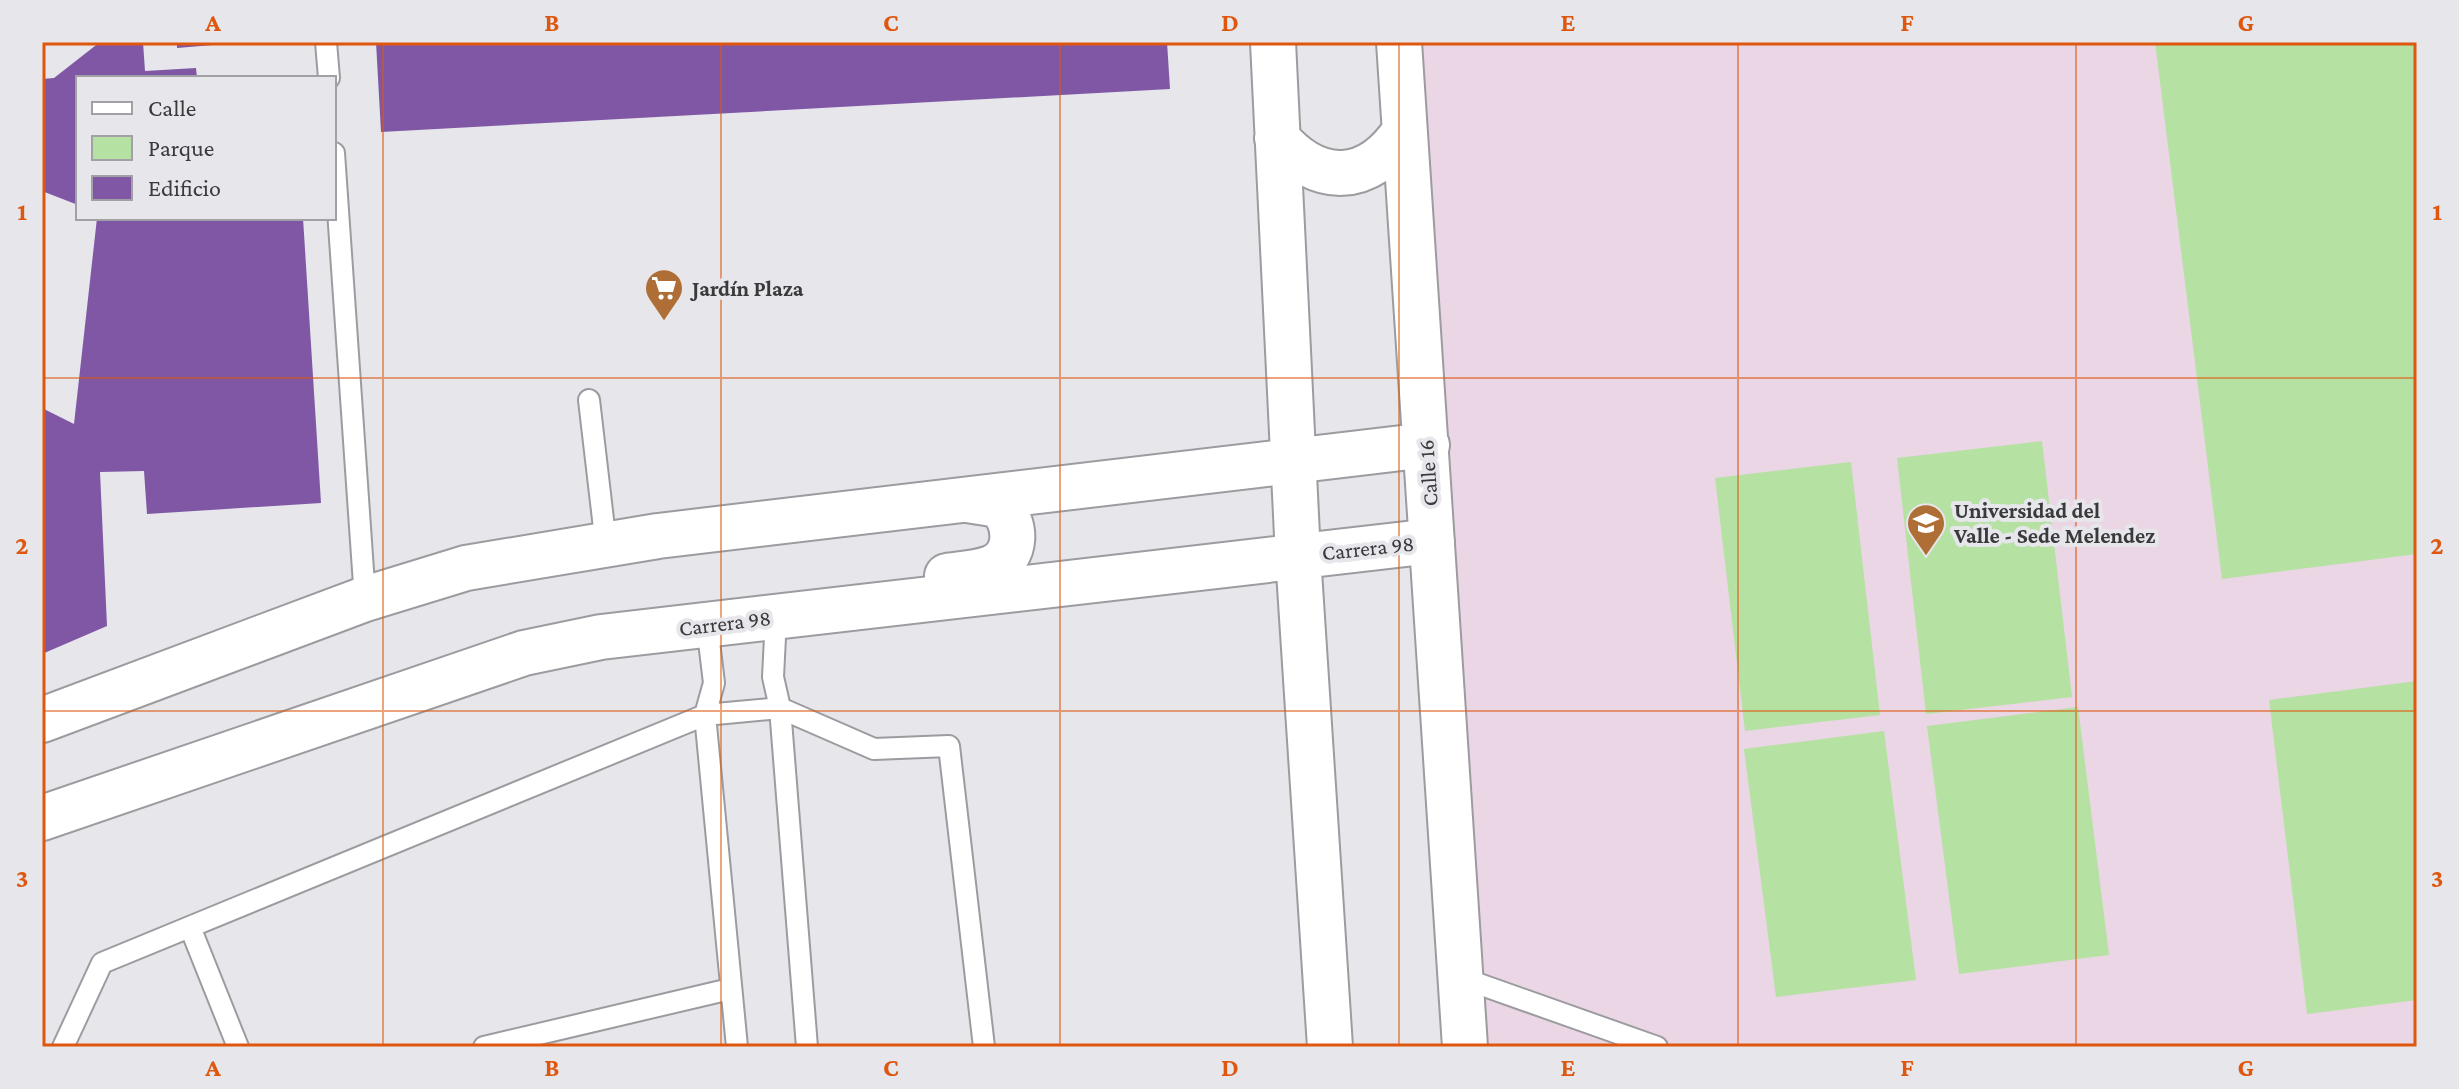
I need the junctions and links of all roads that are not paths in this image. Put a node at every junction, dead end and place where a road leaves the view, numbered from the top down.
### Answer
1 (326, 42) edge
2 (1273, 42) edge
3 (1399, 42) edge
4 (329, 76) edge
5 (1404, 132) junction
6 (1277, 138) junction
7 (336, 182) edge
8 (589, 400) dead end
9 (1427, 445) junction
10 (1295, 460) junction
11 (967, 500) junction
12 (1432, 541) junction
13 (606, 545) junction
14 (1298, 556) junction
15 (365, 599) junction
16 (883, 604) junction
17 (776, 617) junction
18 (707, 625) junction
19 (780, 708) junction
20 (705, 715) junction
21 (42, 720) edge
22 (42, 818) edge
23 (190, 927) junction
24 (1462, 978) junction
25 (730, 989) junction
26 (1469, 1046) edge
27 (63, 1047) edge
28 (238, 1047) edge
29 (484, 1047) edge
30 (737, 1047) edge
31 (807, 1047) edge
32 (984, 1047) edge
33 (1330, 1047) edge
34 (1657, 1047) edge

1 - 4 lane
2 - 6 street
3 - 5 street, Calle 16
5 - 6 street
5 - 9 street, Calle 16
6 - 10 street
7 - 15 lane
8 - 13 lane
9 - 10 street
9 - 12 street, Calle 16
10 - 11 street
10 - 14 street
11 - 13 street
11 - 16 street
12 - 14 street, Carrera 98
12 - 24 street, Calle 16
13 - 15 street
14 - 16 street, Carrera 98
14 - 33 street
15 - 21 street
16 - 17 street, Carrera 98
17 - 18 street, Carrera 98
17 - 19 lane
18 - 20 lane
18 - 22 street, Carrera 98
19 - 20 lane
19 - 31 lane
19 - 32 lane
20 - 23 lane
20 - 25 lane
23 - 27 lane
23 - 28 lane
24 - 26 street, Calle 16
24 - 34 lane
25 - 29 lane
25 - 30 lane

